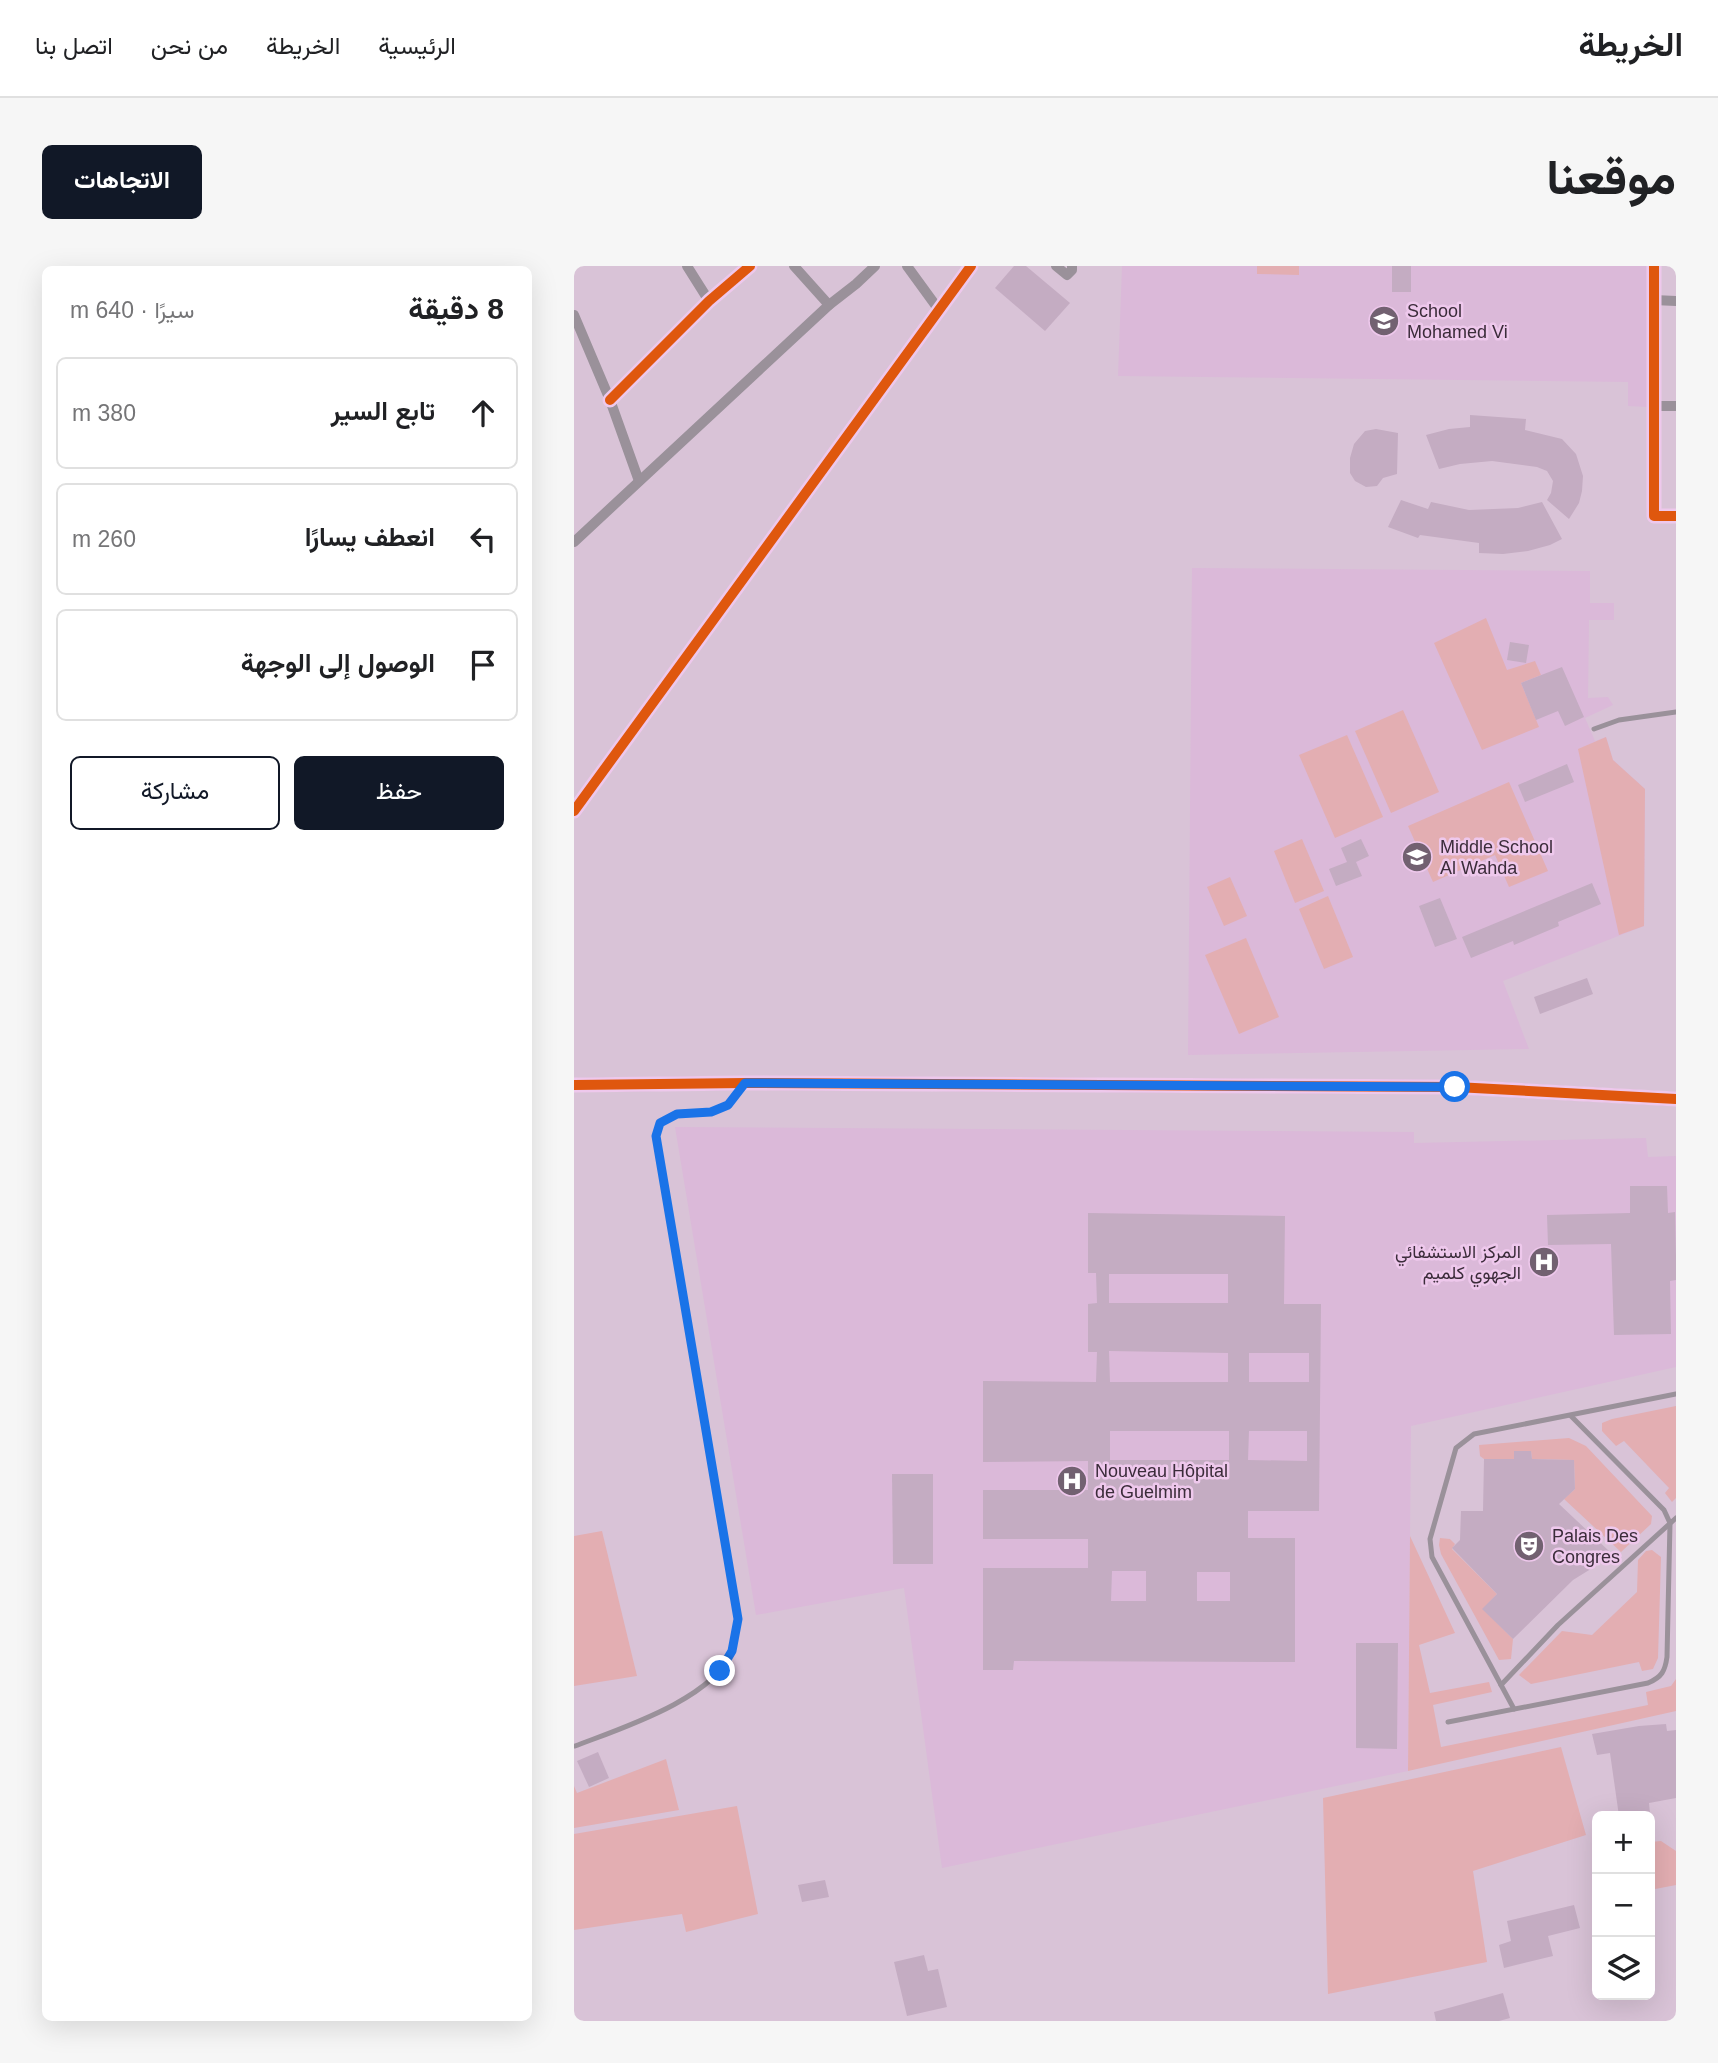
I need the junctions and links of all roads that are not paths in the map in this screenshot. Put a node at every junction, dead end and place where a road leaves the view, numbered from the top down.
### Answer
1 (687, 266) edge
2 (750, 266) edge
3 (794, 266) edge
4 (875, 266) edge
5 (907, 266) edge
6 (971, 266) edge
7 (1056, 266) edge
8 (1072, 266) edge
9 (1654, 266) edge
10 (1654, 300) junction
11 (709, 301) junction
12 (1676, 301) edge
13 (829, 305) junction
14 (939, 310) junction
15 (575, 321) edge
16 (610, 400) junction
17 (1654, 406) junction
18 (1676, 406) edge
19 (639, 481) junction
20 (1676, 516) edge
21 (574, 542) edge
22 (1676, 712) edge
23 (1594, 729) dead end
24 (574, 811) edge
25 (745, 1083) junction
26 (574, 1085) edge
27 (1676, 1100) edge
28 (1676, 1394) edge
29 (1571, 1416) junction
30 (1676, 1518) edge
31 (1670, 1523) junction
32 (1501, 1685) junction
33 (1514, 1709) junction
34 (1448, 1722) dead end
35 (575, 1746) edge

1 - 11 street
2 - 11 street
3 - 13 street
4 - 13 street
5 - 14 street
6 - 14 street
7 - 8 street
9 - 10 street
10 - 12 street
10 - 17 street
11 - 16 street
13 - 19 street
14 - 24 street
15 - 16 street
16 - 19 street
17 - 18 street
17 - 20 street
19 - 21 street
22 - 23 lane
25 - 26 street
25 - 27 street
25 - 35 lane
28 - 29 lane
29 - 31 lane
29 - 32 lane
30 - 31 lane
31 - 32 lane
31 - 33 lane
32 - 33 lane
33 - 34 lane

